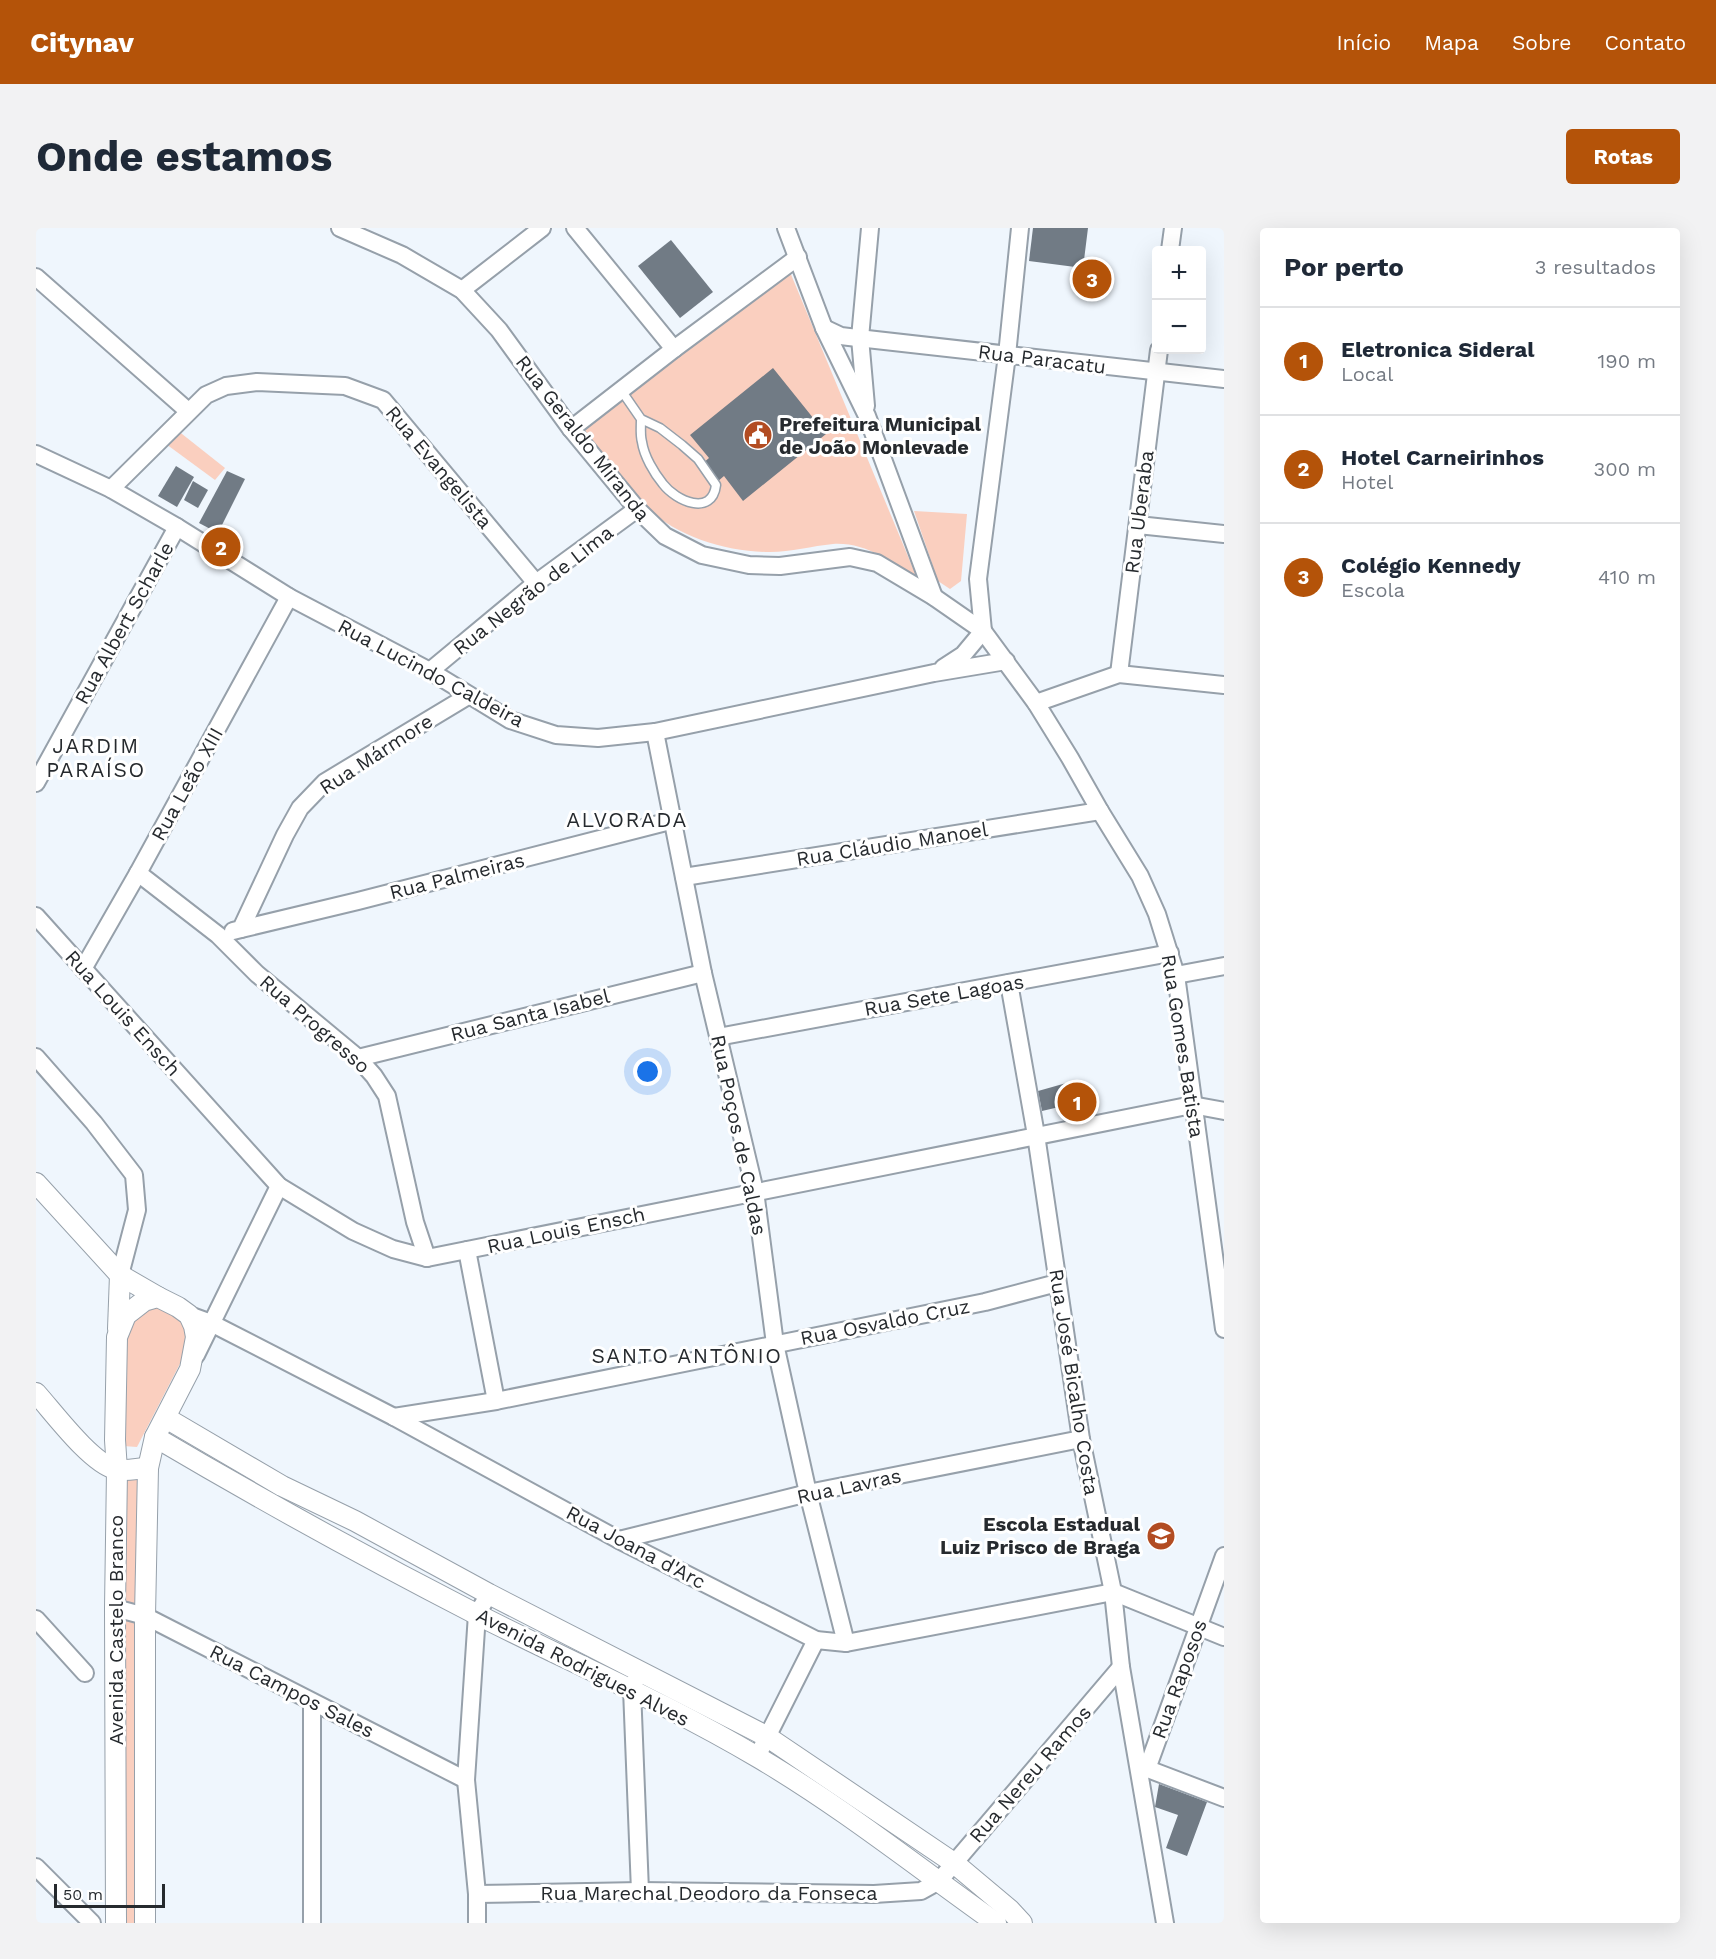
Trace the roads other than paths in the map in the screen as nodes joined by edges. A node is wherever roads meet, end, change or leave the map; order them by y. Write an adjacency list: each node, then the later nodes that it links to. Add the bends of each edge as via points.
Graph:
1 (340, 228): 11 (street, Rua Geraldo Miranda, via 402,255)
2 (542, 228): 11 (street)
3 (575, 228): 14 (street)
4 (786, 228): 9 (street)
5 (870, 228): 13 (street)
6 (1020, 228): 16 (street)
7 (1173, 228): 8 (street)
8 (1171, 246)
9 (798, 257): 12 (street); 14 (street)
10 (36, 277): 20 (street)
11 (462, 290): 23 (street, Rua Geraldo Miranda, via 499,330)
12 (824, 328): 13 (street, Rua Paracatu, via 841,336); 21 (street)
13 (860, 338): 16 (street, Rua Paracatu); 21 (street)
14 (674, 349): 19 (street)
15 (1158, 354): 17 (street, Rua Uberaba)
16 (1007, 355): 17 (street, Rua Paracatu); 33 (street, via 978,579)
17 (1156, 373): 18 (street, Rua Paracatu); 27 (street, Rua Uberaba)
18 (1224, 379)
19 (621, 390): 22 (lane); 23 (street)
20 (188, 411): 25 (street, Rua Evangelista); 30 (street, Rua Evangelista, via 206,395 226,386 257,382 345,386 383,400)
21 (867, 416): 32 (street)
22 (641, 419): 22 (lane, via 642,443 664,485 690,503 702,503 711,497 716,484 698,459 660,428)
23 (571, 429): 26 (street, Rua Geraldo Miranda)
24 (36, 454): 25 (street, Rua Lucindo Caldeira)
25 (111, 489): 28 (street, Rua Lucindo Caldeira)
26 (637, 509): 30 (street, Rua Negrão de Lima); 32 (street, Rua Geraldo Miranda, via 665,536 702,555 749,565 780,566 850,557 877,563)
27 (1137, 525): 29 (street); 37 (street, Rua Uberaba)
28 (177, 527): 31 (street, Rua Lucindo Caldeira); 42 (street, Rua Albert Scharle)
29 (1224, 534)
30 (536, 583): 35 (street, Rua Negrão de Lima)
31 (289, 597): 35 (street, Rua Lucindo Caldeira); 45 (street, Rua Leão XIII)
32 (934, 597): 33 (street, Rua Geraldo Miranda)
33 (983, 631): 34 (street); 36 (street, Rua Lucindo Caldeira, via 963,655)
34 (1006, 661): 36 (street, Rua Lucindo Caldeira); 40 (street, Rua Gomes Batista)
35 (430, 671): 39 (street, Rua Lucindo Caldeira)
36 (934, 673): 41 (street, Rua Lucindo Caldeira)
37 (1119, 674): 38 (street); 40 (street)
38 (1224, 685)
39 (468, 696): 41 (street, Rua Lucindo Caldeira, via 510,720 556,735 598,738); 48 (street, Rua Mármore, via 325,782 300,808)
40 (1036, 703): 43 (street, Rua Gomes Batista)
41 (655, 732): 44 (street, Rua Poços de Caldas)
42 (36, 783)
43 (1100, 811): 46 (street, Rua Cláudio Manoel); 50 (street, Rua Gomes Batista, via 1140,876)
44 (674, 820): 46 (street, Rua Poços de Caldas); 48 (street, Rua Palmeiras)
45 (138, 873): 49 (street, Rua Progresso); 52 (street, Rua Leão XIII)
46 (684, 877): 53 (street, Rua Poços de Caldas)
47 (36, 916): 52 (street, Rua Louis Ensch)
48 (241, 929): 49 (street)
49 (218, 935): 58 (street, Rua Progresso, via 257,974)
50 (1170, 953): 54 (street, Rua Gomes Batista); 55 (street, Rua Sete Lagoas)
51 (1224, 966): 54 (street)
52 (83, 969): 63 (street, Rua Louis Ensch)
53 (703, 973): 56 (street, Rua Poços de Caldas); 58 (street, Rua Santa Isabel)
54 (1176, 975): 59 (street, Rua Gomes Batista)
55 (1009, 983): 56 (street, Rua Sete Lagoas); 61 (street, Rua José Bicalho Costa)
56 (718, 1036): 64 (street, Rua Poços de Caldas)
57 (36, 1057): 67 (street, via 134,1175 137,1210)
58 (358, 1058): 66 (street, Rua Progresso, via 387,1096 415,1222)
59 (1192, 1105): 60 (street, Rua Louis Ensch); 61 (street, Rua Louis Ensch); 72 (street, Rua Gomes Batista)
60 (1224, 1111)
61 (1036, 1135): 64 (street, Rua Louis Ensch); 68 (street, Rua José Bicalho Costa)
62 (36, 1184): 67 (street)
63 (279, 1186): 66 (street, Rua Louis Ensch, via 353,1231 393,1249); 71 (street, Avenida Castelo Branco)
64 (755, 1191): 65 (street, Rua Louis Ensch); 74 (street, Rua Poços de Caldas)
65 (467, 1250): 66 (street, Rua Louis Ensch); 77 (street)
66 (427, 1258)
67 (120, 1275): 69 (street); 73 (street, Avenida Castelo Branco)
68 (1057, 1283): 74 (street, Rua Osvaldo Cruz, via 985,1302); 81 (street, Rua José Bicalho Costa)
69 (158, 1297): 70 (street); 73 (street, Avenida Castelo Branco, via 144,1301 126,1315)
70 (189, 1315): 71 (street, Rua Joana d'Arc); 75 (street, Avenida Castelo Branco, via 196,1337)
71 (211, 1323): 75 (street, Avenida Castelo Branco); 78 (street, Rua Joana d'Arc)
72 (1224, 1329)
73 (117, 1337): 83 (street, Avenida Castelo Branco)
74 (775, 1344): 77 (street, Rua Osvaldo Cruz); 85 (street, Rua Poços de Caldas)
75 (190, 1369): 79 (street, Avenida Castelo Branco)
76 (36, 1394): 83 (street, via 95,1456)
77 (496, 1401): 78 (street, Rua Osvaldo Cruz)
78 (394, 1417): 87 (street, Rua Joana d'Arc)
79 (166, 1418): 80 (street, Avenida Castelo Branco); 84 (street, Avenida Rodrigues Alves)
80 (155, 1437): 82 (street, Avenida Castelo Branco); 86 (street, Avenida Rodrigues Alves)
81 (1081, 1439): 85 (street, Rua Lavras); 89 (street, Rua José Bicalho Costa)
82 (148, 1468): 83 (street); 93 (street, Avenida Castelo Branco)
83 (117, 1470): 91 (street, Avenida Castelo Branco)
84 (282, 1486): 86 (street); 90 (street, Avenida Rodrigues Alves)
85 (808, 1493): 87 (street, Rua Lavras); 98 (street, Rua Poços de Caldas)
86 (271, 1505): 92 (street, Avenida Rodrigues Alves)
87 (619, 1540): 97 (street, Rua Joana d'Arc)
88 (1224, 1556): 95 (street, Rua Raposos)
89 (1113, 1592): 95 (street); 98 (street, Rua Joana d'Arc); 99 (street, Rua José Bicalho Costa)
90 (489, 1594): 92 (street); 100 (street, Avenida Rodrigues Alves)
91 (115, 1608): 93 (street, Rua Campos Sales); 116 (street, Avenida Castelo Branco)
92 (477, 1614): 102 (street, Avenida Rodrigues Alves); 107 (street)
93 (145, 1616): 103 (street, Rua Campos Sales); 117 (street, Avenida Castelo Branco)
94 (36, 1619): 101 (street)
95 (1198, 1627): 96 (street); 106 (street, Rua Raposos)
96 (1224, 1636)
97 (816, 1640): 98 (street, Rua Joana d'Arc); 104 (street)
98 (846, 1643)
99 (1121, 1667): 106 (street, Rua José Bicalho Costa); 109 (street, Rua Nereu Ramos)
100 (639, 1671): 102 (street); 104 (street, Avenida Rodrigues Alves)
101 (85, 1673)
102 (632, 1689): 105 (street, Avenida Rodrigues Alves); 112 (street)
103 (312, 1702): 107 (street, Rua Campos Sales); 118 (street)
104 (766, 1736): 105 (street); 109 (street, Avenida Rodrigues Alves)
105 (757, 1757): 111 (street, Avenida Rodrigues Alves, via 818,1794)
106 (1144, 1768): 108 (street); 120 (street, Rua José Bicalho Costa)
107 (466, 1780): 113 (street)
108 (1224, 1798)
109 (954, 1863): 111 (street, Rua Nereu Ramos); 114 (street, Avenida Rodrigues Alves)
110 (36, 1867): 115 (street)
111 (939, 1881): 112 (street, Rua Marechal Deodoro da Fonseca, via 921,1891 874,1894); 114 (street, Avenida Rodrigues Alves)
112 (640, 1891): 113 (street, Rua Marechal Deodoro da Fonseca)
113 (477, 1894): 119 (street)
114 (1006, 1920)
115 (92, 1923)
116 (116, 1923)
117 (145, 1923)
118 (312, 1923)
119 (477, 1923)
120 (1165, 1923)

